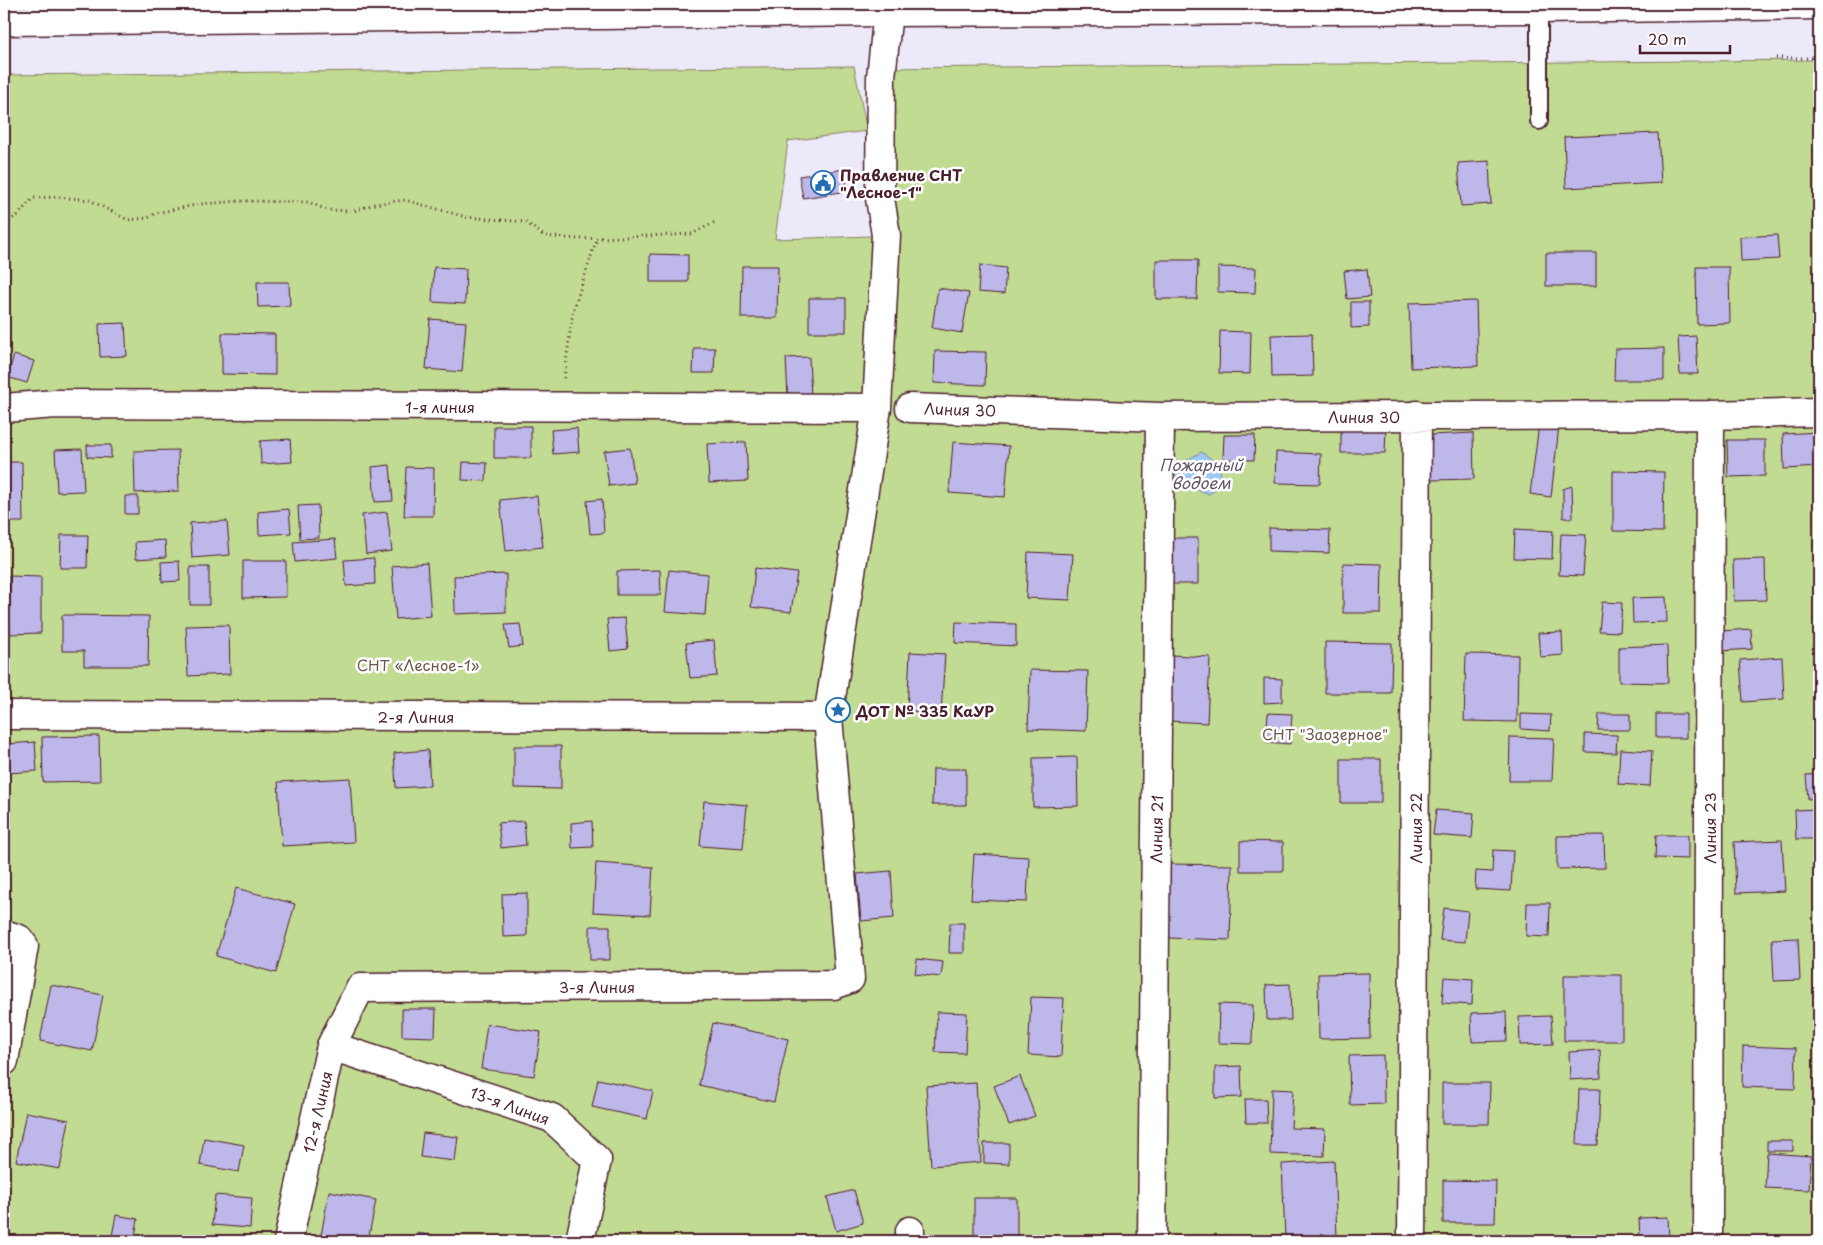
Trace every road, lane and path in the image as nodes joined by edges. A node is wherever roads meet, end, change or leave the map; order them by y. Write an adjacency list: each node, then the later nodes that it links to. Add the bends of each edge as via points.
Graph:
1 (1819, 5): 2 (street)
2 (1539, 10): 3 (street); 7 (lane)
3 (888, 12): 4 (street); 13 (street, via 881,77 880,198 886,235)
4 (4, 20)
5 (1776, 58): 6 (path)
6 (1819, 58)
7 (1539, 121)
8 (717, 221): 10 (path, via 692,234)
9 (4, 223): 10 (path, via 17,216 33,198 58,196 90,200 128,220 208,203 308,202 327,210 354,211 374,204 405,200 466,217 526,222 544,236)
10 (596, 238): 11 (path, via 572,311)
11 (560, 406): 12 (street, 1-я линия, via 56,404); 13 (street, 1-я линия)
12 (4, 408)
13 (877, 408): 20 (street)
14 (910, 408): 18 (street, Линия 30)
15 (1819, 412): 16 (street, Линия 30)
16 (1710, 415): 17 (street, Линия 30); 29 (street, Линия 23)
17 (1417, 416): 18 (street, Линия 30); 28 (street, Линия 22)
18 (1160, 417): 27 (street, Линия 21)
19 (4, 715): 20 (street, 2-я Линия)
20 (828, 717): 22 (street, 3-я Линия, via 850,979 834,985)
21 (14, 940): 24 (street)
22 (360, 988): 23 (street, 12-я Линия)
23 (331, 1046): 25 (street, 12-я Линия); 26 (street, 13-я Линия, via 552,1118 597,1160)
24 (4, 1060)
25 (288, 1241)
26 (580, 1241)
27 (1152, 1241)
28 (1412, 1241)
29 (1708, 1241)

